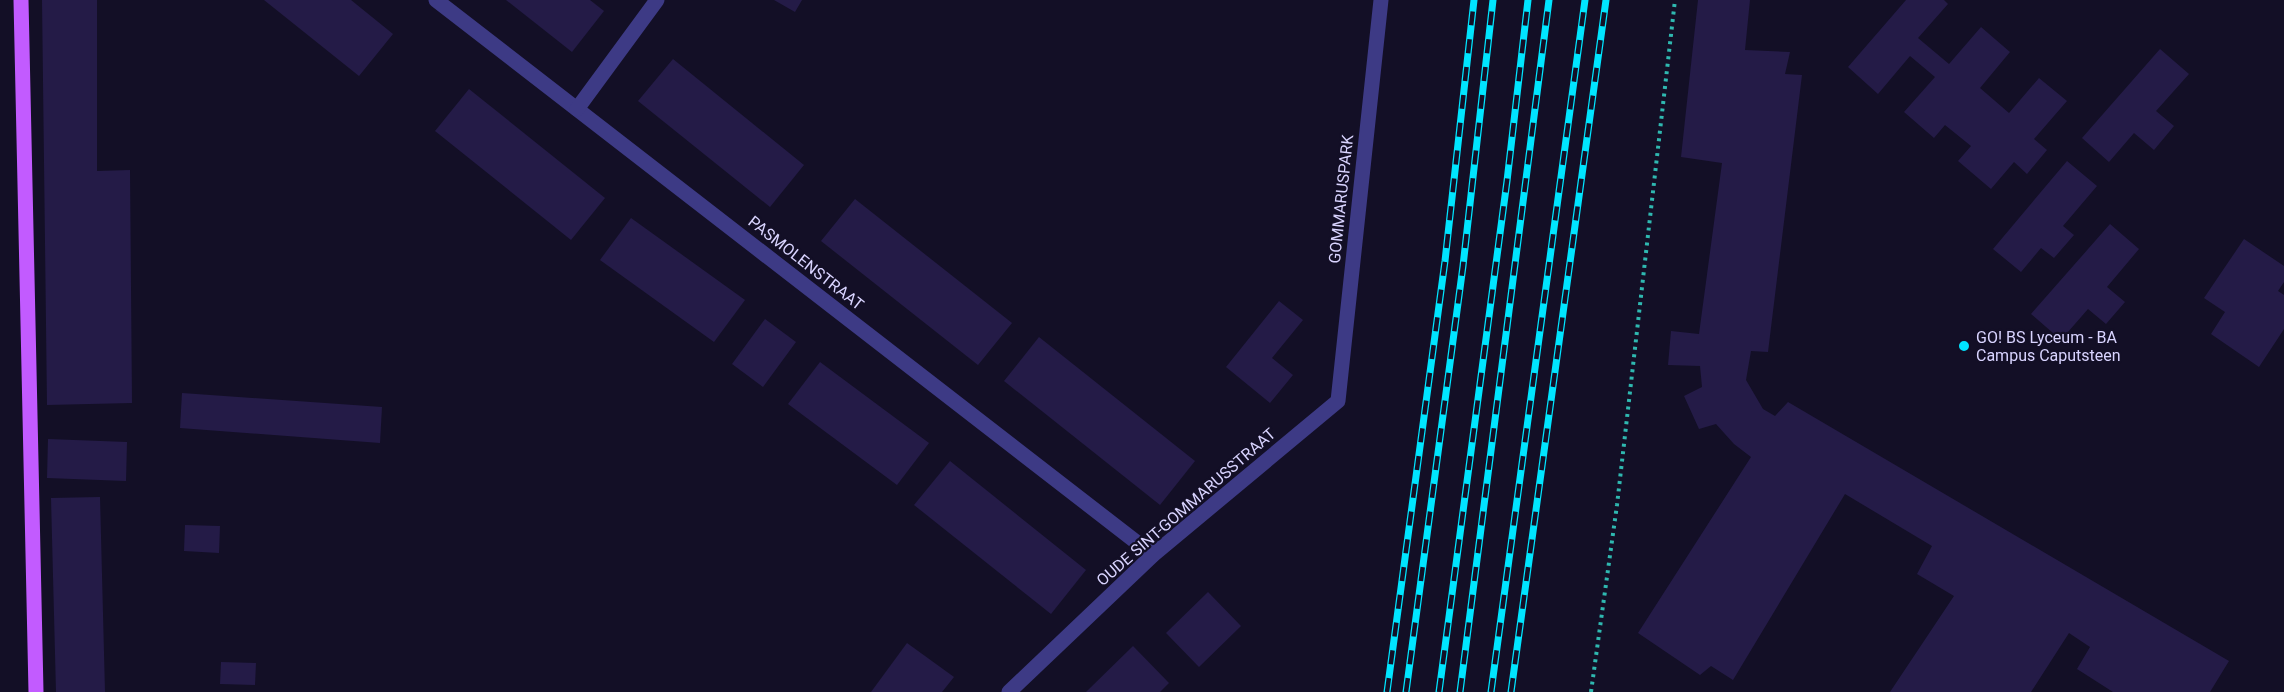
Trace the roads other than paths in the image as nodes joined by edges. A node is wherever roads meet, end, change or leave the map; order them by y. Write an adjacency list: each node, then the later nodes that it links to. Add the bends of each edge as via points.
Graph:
1 (21, 0): 8 (main road)
2 (436, 0): 5 (street, PASMOLENSTRAAT)
3 (657, 0): 5 (street)
4 (1381, 0): 6 (street, GOMMARUSPARK)
5 (577, 109): 7 (street, PASMOLENSTRAAT)
6 (1338, 401): 7 (street, OUDE SINT-GOMMARUSSTRAAT)
7 (1153, 555): 9 (street, OUDE SINT-GOMMARUSSTRAAT)
8 (36, 692)
9 (1009, 692)

